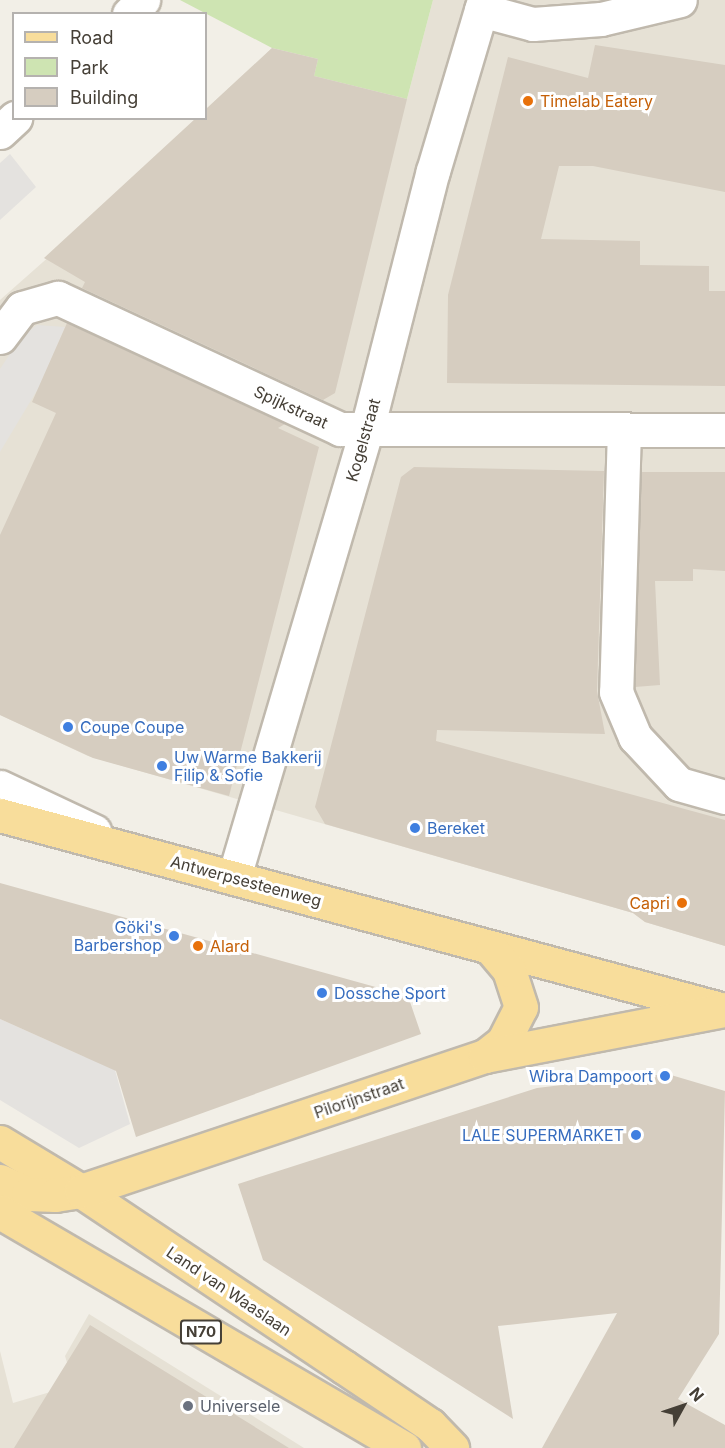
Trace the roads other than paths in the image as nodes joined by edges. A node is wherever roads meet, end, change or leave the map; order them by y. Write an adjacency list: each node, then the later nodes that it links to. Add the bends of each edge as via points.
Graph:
1 (143, 0): 4 (street)
2 (680, 0): 3 (street, via 601,19 533,24)
3 (482, 5): 8 (street, Kogelstraat, via 433,171)
4 (131, 12)
5 (13, 120): 6 (street)
6 (0, 132)
7 (0, 337): 8 (street, Spijkstraat, via 22,308 58,298 340,429)
8 (367, 429): 9 (street, Spijkstraat); 15 (street, Kogelstraat)
9 (624, 429): 10 (street, Spijkstraat); 12 (street, via 616,692 635,737 679,784)
10 (725, 430)
11 (0, 786): 14 (street)
12 (725, 796)
13 (0, 815): 14 (main road, Antwerpsesteenweg)
14 (136, 852): 15 (main road, Antwerpsesteenweg)
15 (234, 877): 16 (main road, Antwerpsesteenweg)
16 (492, 950): 17 (main road, Antwerpsesteenweg); 18 (main road, via 509,970 521,1007 503,1042)
17 (725, 1010): 18 (main road, Pilorijnstraat)
18 (485, 1056): 21 (main road, Pilorijnstraat)
19 (0, 1142): 21 (main road, Land van Waaslaan)
20 (0, 1181): 21 (main road, Pilorijnstraat, via 27,1194 55,1196)
21 (81, 1191): 23 (main road, Land van Waaslaan)
22 (0, 1212): 24 (main road, N70)
23 (357, 1375): 24 (main road); 26 (main road, Land van Waaslaan, via 430,1425)
24 (334, 1409): 25 (main road, N70)
25 (404, 1448)
26 (452, 1448)

